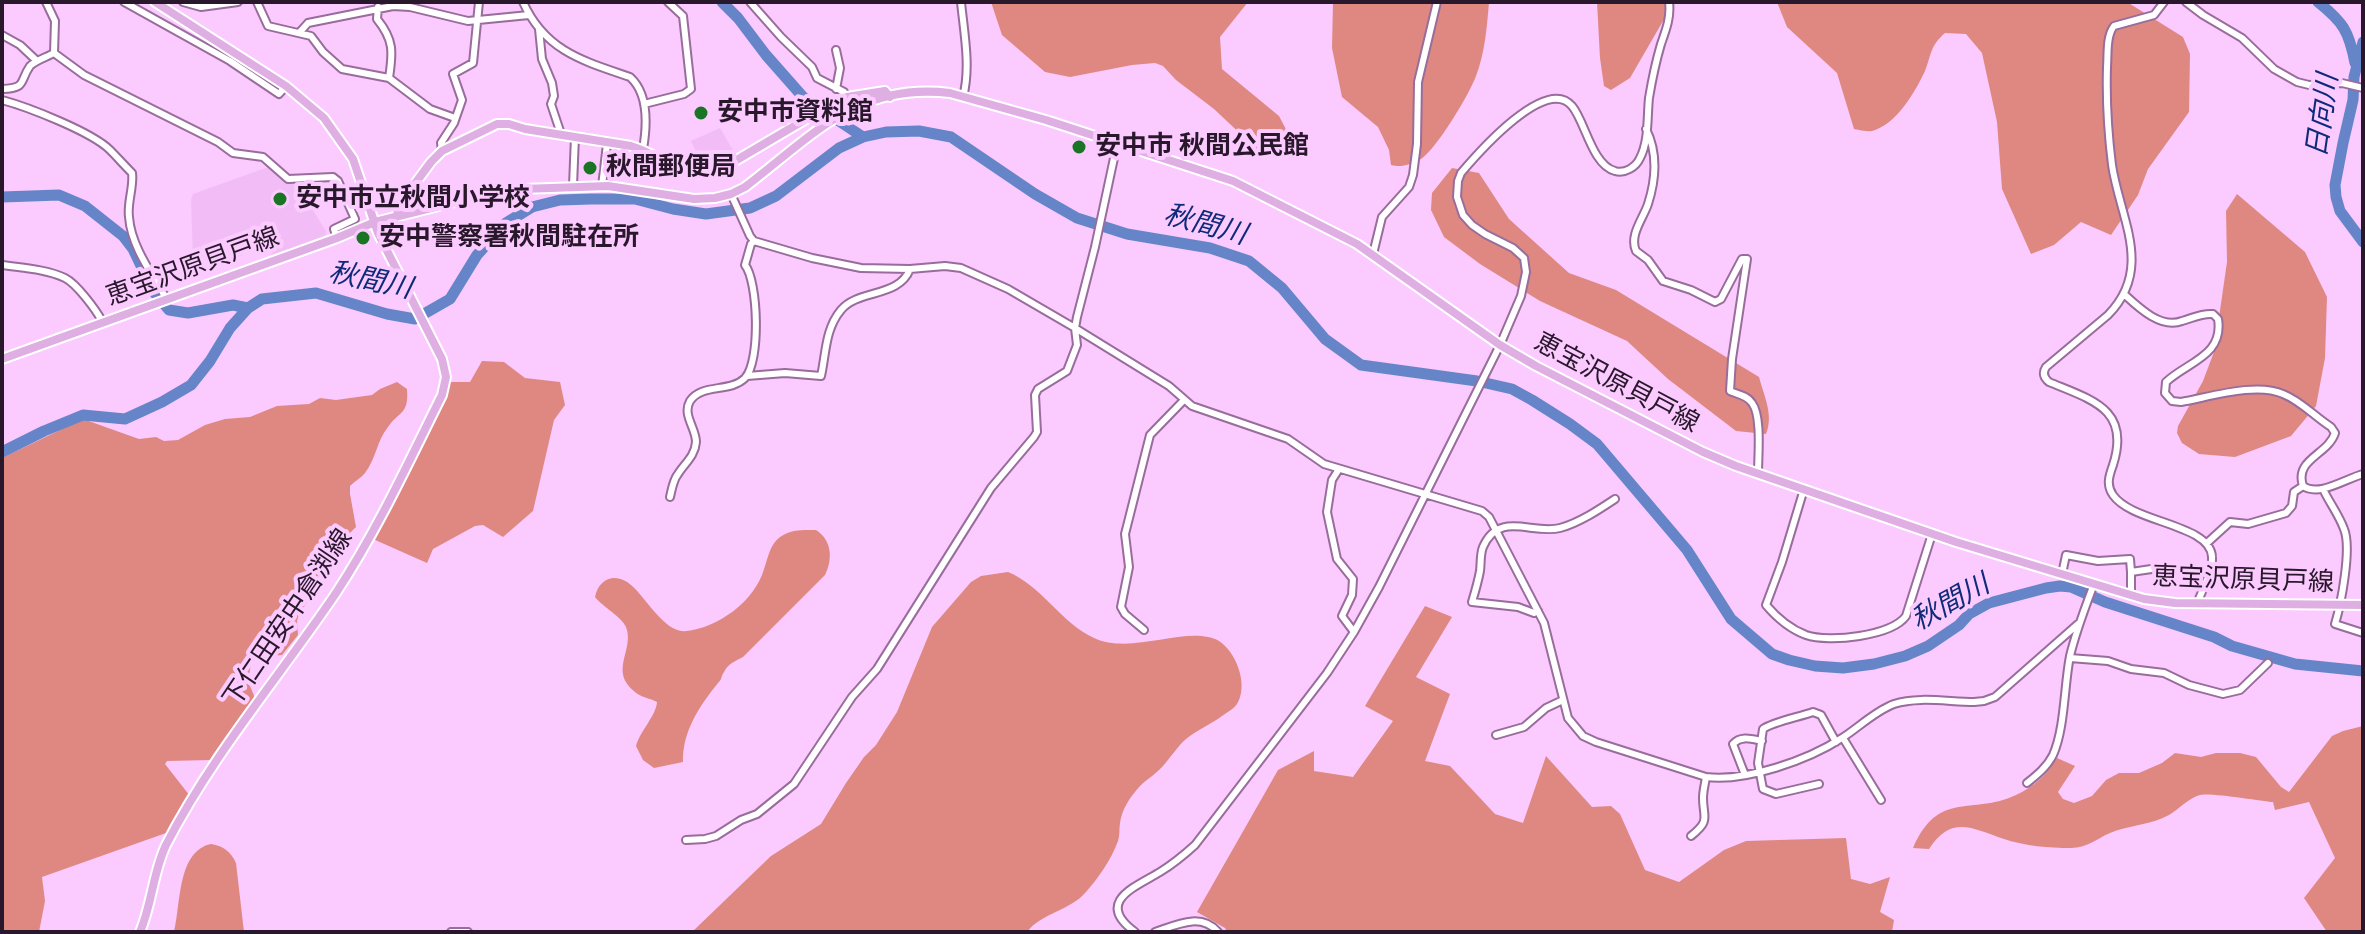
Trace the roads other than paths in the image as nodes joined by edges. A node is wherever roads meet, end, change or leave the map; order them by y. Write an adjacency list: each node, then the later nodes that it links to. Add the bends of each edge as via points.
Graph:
1 (46, 2): 24 (street, via 57,29)
2 (124, 2): 26 (street)
3 (155, 2): 23 (main road)
4 (183, 2): 5 (street, via 201,7)
5 (238, 2)
6 (257, 2): 20 (street, via 268,26)
7 (479, 2): 18 (street)
8 (523, 2): 17 (street)
9 (668, 2): 36 (street, via 683,16 691,89)
10 (750, 2): 31 (street, via 817,78)
11 (961, 2): 34 (street)
12 (1437, 2): 52 (street, via 1418,82 1413,175 1382,217)
13 (1669, 2): 38 (street)
14 (2164, 2): 55 (street, via 2154,15 2110,31 2110,143 2133,265)
15 (2186, 2): 29 (street, via 2242,38 2288,77 2309,85)
16 (378, 7): 18 (street, via 405,6); 20 (street, via 308,23); 27 (street, via 377,19 391,40)
17 (529, 15): 18 (street); 19 (street)
18 (478, 21): 37 (street, via 473,63 453,74 462,100)
19 (539, 29): 36 (street, via 569,54 630,77); 39 (street)
20 (299, 33): 27 (street, via 314,39 342,69)
21 (2, 35): 25 (street)
22 (836, 50): 31 (street)
23 (236, 52): 26 (street); 28 (main road)
24 (54, 53): 25 (street); 50 (street, via 84,75 233,153 263,157 288,179 333,177 355,219 334,229)
25 (37, 61): 30 (street, via 19,87)
26 (230, 61): 28 (street, via 279,94)
27 (389, 78): 37 (street, via 430,109)
28 (286, 86): 49 (main road, via 339,138 359,173)
29 (2362, 88)
30 (2, 89)
31 (836, 89): 32 (street)
32 (847, 97): 33 (main road, 恵宝沢原貝戸線, via 885,91); 43 (main road, 恵宝沢原貝戸線, via 709,174 688,173)
33 (890, 97): 34 (main road, 恵宝沢原貝戸線, via 914,92); 47 (main road, 恵宝沢原貝戸線, via 829,121)
34 (963, 97): 42 (main road, 恵宝沢原貝戸線)
35 (2, 100): 56 (street, via 32,108 98,140 132,173 128,215)
36 (644, 104): 43 (street)
37 (455, 118): 44 (street)
38 (1646, 129): 59 (street, via 1641,158 1630,170 1615,171 1596,154 1568,101 1544,100 1514,121 1461,173 1457,197 1463,215 1520,253 1526,264 1521,296); 64 (street, via 1654,147 1655,172 1634,239 1636,251 1663,281 1715,302 1742,259 1747,259 1730,391 1749,399 1754,408)
39 (561, 134): 40 (main road); 44 (main road, via 497,124)
40 (575, 136): 41 (main road); 45 (street)
41 (607, 144): 43 (main road); 46 (street)
42 (1117, 144): 52 (main road, 恵宝沢原貝戸線, via 1233,181); 58 (street)
43 (643, 149)
44 (442, 151): 48 (main road, via 397,208)
45 (573, 186): 46 (main road, 恵宝沢原貝戸線); 48 (main road, 恵宝沢原貝戸線, via 483,195)
46 (602, 186): 47 (main road, 恵宝沢原貝戸線, via 694,199)
47 (733, 198): 51 (street)
48 (398, 216): 49 (main road, 恵宝沢原貝戸線)
49 (375, 222): 50 (main road, 恵宝沢原貝戸線); 102 (main road, 下仁田安中倉渕線, via 445,368 442,395 337,590 170,838)
50 (337, 238): 56 (main road, 恵宝沢原貝戸線)
51 (754, 241): 54 (street, via 861,268); 61 (street, via 745,265 751,272 756,324)
52 (1373, 254): 59 (main road, 恵宝沢原貝戸線)
53 (2, 265): 57 (street, via 66,278)
54 (910, 269): 58 (street, via 961,268); 61 (street, via 896,285 851,301 841,310 828,333 821,376)
55 (2125, 295): 66 (street, via 2167,323 2204,313 2218,319 2213,348 2166,382 2165,393 2172,401 2273,391 2334,430 2332,442 2302,469); 74 (street, via 2046,367 2044,376 2110,416 2119,440 2109,485 2120,503)
56 (161, 300): 57 (main road, 恵宝沢原貝戸線)
57 (102, 321): 60 (main road, 恵宝沢原貝戸線)
58 (1075, 328): 62 (street); 101 (street, via 1077,345 1067,371 1035,395 1034,437 991,488 877,669 852,697 802,774 757,814 716,836)
59 (1500, 345): 64 (main road, 恵宝沢原貝戸線, via 1703,452); 69 (street)
60 (2, 359)
61 (747, 376): 70 (street, via 699,393 689,404 696,445)
62 (1184, 400): 63 (street, via 1288,439); 85 (street, via 1150,435 1125,534 1129,567 1121,607)
63 (1339, 469): 69 (street); 86 (street, via 1327,512 1336,555 1353,579 1342,616)
64 (1758, 473): 67 (main road, 恵宝沢原貝戸線)
65 (2363, 474): 68 (street)
66 (2303, 486): 68 (street); 74 (street, via 2294,492 2286,513 2248,524 2230,522)
67 (1804, 489): 73 (main road, 恵宝沢原貝戸線); 73 (street, via 1766,605 1785,624 1810,636 1879,633 1901,624)
68 (2323, 489): 81 (street, via 2347,544)
69 (1425, 494): 72 (street, via 1482,511); 86 (street)
70 (670, 497)
71 (1615, 499): 72 (street, via 1561,528)
72 (1495, 530): 83 (street); 83 (street, via 1482,548 1472,602)
73 (1932, 534): 77 (main road, 恵宝沢原貝戸線)
74 (2207, 543): 80 (street, via 2212,559)
75 (2165, 567): 76 (street)
76 (2131, 572): 77 (street, via 2130,559 2066,555); 79 (street)
77 (2062, 574): 78 (main road, 恵宝沢原貝戸線)
78 (2094, 586): 79 (main road, 恵宝沢原貝戸線); 84 (street)
79 (2131, 595): 80 (main road, 恵宝沢原貝戸線)
80 (2197, 604): 81 (main road, 恵宝沢原貝戸線)
81 (2340, 604): 82 (main road, 恵宝沢原貝戸線); 87 (street, via 2335,624)
82 (2363, 605)
83 (1538, 611): 90 (street)
84 (2078, 624): 88 (street); 92 (street, via 1995,697 1892,705)
85 (1144, 630)
86 (1354, 632): 105 (street, via 1195,845 1121,896 1119,914)
87 (2363, 633)
88 (2070, 658): 89 (street, via 2164,673 2223,694 2240,690); 97 (street, via 2053,756)
89 (2268, 663)
90 (1563, 700): 91 (street, via 1524,727); 96 (street, via 1568,718 1583,736)
91 (1496, 735)
92 (1839, 740): 93 (street, via 1813,712 1767,725); 94 (street); 99 (street)
93 (1762, 741): 94 (street); 95 (street, via 1746,738 1733,744)
94 (1761, 771): 95 (street); 98 (street, via 1763,789 1769,793)
95 (1745, 775): 96 (street)
96 (1706, 777): 100 (street, via 1705,818)
97 (2027, 783)
98 (1819, 784)
99 (1881, 800)
100 (1691, 836)
101 (686, 840)
102 (140, 932)
103 (451, 932): 104 (street)
104 (468, 932)
105 (1135, 932)
106 (1155, 932): 107 (street, via 1197,921)
107 (1218, 932)

